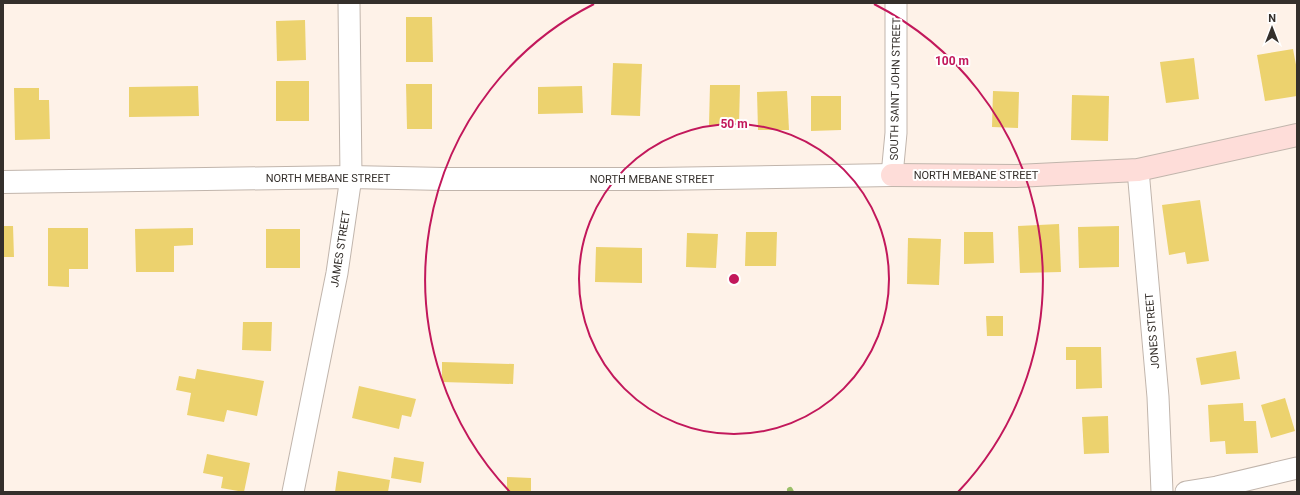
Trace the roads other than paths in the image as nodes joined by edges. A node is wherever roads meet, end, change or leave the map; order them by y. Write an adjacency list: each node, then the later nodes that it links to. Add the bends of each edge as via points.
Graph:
1 (349, 3): 6 (street, JAMES STREET)
2 (896, 3): 5 (street, SOUTH SAINT JOHN STREET, via 896,133)
3 (1297, 135): 4 (main road, NORTH MEBANE STREET)
4 (1138, 170): 5 (main road, NORTH MEBANE STREET, via 1016,176); 10 (street, JONES STREET, via 1158,397)
5 (892, 175): 6 (street, NORTH MEBANE STREET, via 656,179)
6 (351, 177): 7 (street, NORTH MEBANE STREET); 9 (street, JAMES STREET, via 337,273)
7 (3, 182)
8 (1297, 468): 11 (street)
9 (293, 492)
10 (1162, 492)
11 (1186, 492)

